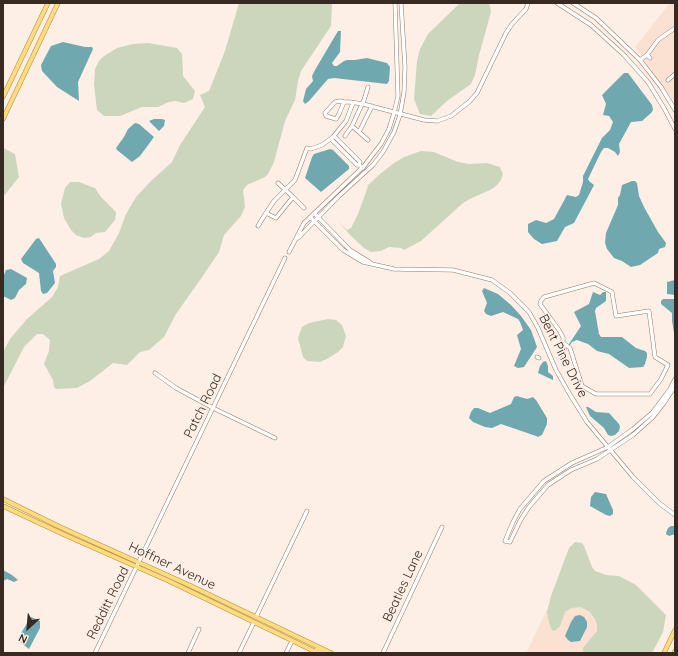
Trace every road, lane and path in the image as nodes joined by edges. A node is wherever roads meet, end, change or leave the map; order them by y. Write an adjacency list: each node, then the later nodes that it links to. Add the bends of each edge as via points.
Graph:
1 (48, 3): 13 (main road)
2 (57, 3): 22 (main road)
3 (396, 3): 19 (street, via 398,96)
4 (401, 3): 21 (street, via 405,67)
5 (528, 3): 21 (street, via 506,33 477,93 469,102 451,116 437,121)
6 (557, 3): 20 (street, via 591,25 624,55 648,82)
7 (573, 3): 9 (street, via 602,23)
8 (675, 28): 9 (street, via 658,40 648,56)
9 (640, 60): 18 (street)
10 (675, 74): 11 (street)
11 (668, 80)
12 (368, 87): 16 (street)
13 (3, 97)
14 (344, 102): 14 (street, via 335,102 325,113 326,116 336,120); 15 (street)
15 (354, 103): 16 (street); 27 (street, via 346,121)
16 (362, 104): 17 (street); 23 (street)
17 (372, 106): 19 (street); 25 (street)
18 (675, 109): 20 (street)
19 (394, 113): 21 (street); 29 (street, via 381,144)
20 (667, 114): 24 (street)
21 (400, 115): 30 (street, via 383,152)
22 (4, 116)
23 (352, 126): 25 (street); 26 (street)
24 (675, 129)
25 (359, 132): 28 (street)
26 (345, 136)
27 (332, 137): 29 (street, via 360,162); 32 (street, via 322,145 306,148 296,176)
28 (368, 140)
29 (360, 166): 30 (street); 36 (street)
30 (366, 172): 38 (street)
31 (278, 183): 32 (street)
32 (285, 190): 33 (street); 35 (street)
33 (293, 197): 34 (street); 35 (street, via 276,218)
34 (304, 208)
35 (266, 213): 40 (street)
36 (314, 213): 37 (street); 38 (street, Bent Pine Drive)
37 (310, 217): 39 (street, Bent Pine Drive); 41 (street)
38 (318, 217): 39 (street); 44 (street, Bent Pine Drive, via 350,250)
39 (314, 221): 41 (street); 44 (street, Bent Pine Drive, via 348,254)
40 (258, 226)
41 (294, 242): 42 (street)
42 (288, 252)
43 (285, 258): 49 (street, Patch Road)
44 (378, 266): 51 (street, Bent Pine Drive, via 405,270 453,270 492,280 510,293 529,312 569,393 587,422)
45 (566, 345): 45 (street, via 559,330 540,304 541,300 544,297 597,284 612,292 616,316 649,311 655,357 668,365 650,394 596,394 581,384 570,348)
46 (155, 373): 49 (street)
47 (675, 379): 48 (street)
48 (673, 389): 51 (street, via 644,420); 52 (street, via 652,417 633,436)
49 (213, 408): 50 (street); 64 (street, Patch Road)
50 (275, 438)
51 (608, 447): 52 (street, Bent Pine Drive); 53 (street, via 554,473)
52 (611, 451): 54 (street, via 560,476); 58 (street, Bent Pine Drive, via 632,477)
53 (536, 489): 54 (street); 54 (street, via 520,509 505,541 510,542 520,521)
54 (540, 493)
55 (5, 501): 60 (main road, Hoffner Avenue)
56 (3, 506): 59 (main road, Hoffner Avenue)
57 (307, 512): 67 (street)
58 (674, 514)
59 (25, 516): 60 (main road); 62 (main road, Hoffner Avenue)
60 (45, 520): 63 (main road, Hoffner Avenue)
61 (442, 527): 81 (street, Beatles Lane)
62 (61, 533): 63 (main road, via 75,538); 65 (main road, Hoffner Avenue)
63 (82, 537): 64 (main road, Hoffner Avenue)
64 (139, 562): 65 (street, Redditt Road); 67 (main road, Hoffner Avenue)
65 (136, 567): 66 (main road, Hoffner Avenue); 74 (street, Redditt Road)
66 (238, 614): 67 (main road); 68 (main road, Hoffner Avenue)
67 (256, 617): 69 (main road, Hoffner Avenue)
68 (254, 622): 69 (main road); 72 (main road, Hoffner Avenue); 76 (street)
69 (274, 626): 80 (main road, Hoffner Avenue)
70 (199, 629): 75 (street)
71 (675, 630): 82 (main road)
72 (292, 641): 73 (main road, Hoffner Avenue); 77 (street)
73 (306, 647): 78 (main road, Hoffner Avenue); 79 (main road)
74 (95, 653)
75 (188, 653)
76 (239, 653)
77 (286, 653)
78 (318, 653)
79 (323, 653)
80 (331, 653)
81 (383, 653)
82 (664, 653)

